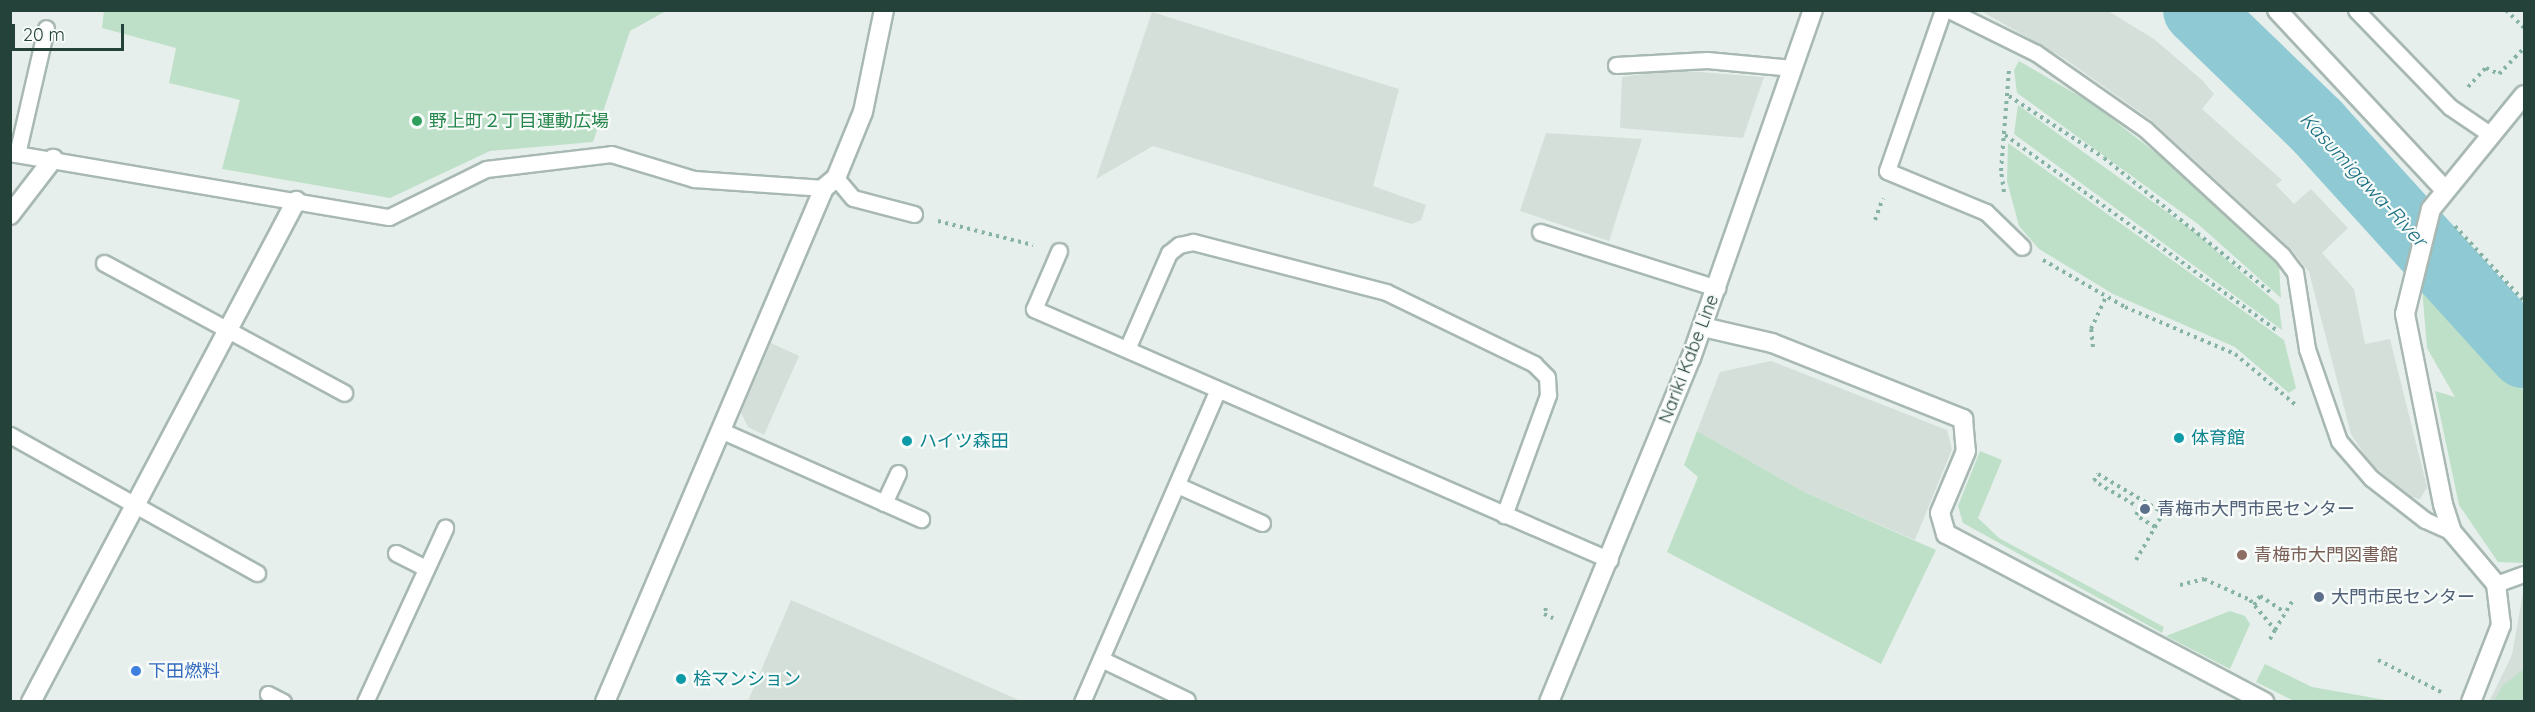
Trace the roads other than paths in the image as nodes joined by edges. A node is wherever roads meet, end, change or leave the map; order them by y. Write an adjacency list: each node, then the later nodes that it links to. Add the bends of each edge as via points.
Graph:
1 (884, 10): 14 (street, via 862,112)
2 (1813, 10): 9 (street, Nariki Kabe Line)
3 (1943, 10): 20 (lane, via 1887,171 1986,212)
4 (1948, 10): 39 (lane, via 2036,53 2145,129 2282,255 2295,272 2307,349 2326,416 2339,441 2371,478 2425,520)
5 (2277, 10): 15 (street)
6 (2356, 10): 11 (lane, via 2450,106)
7 (46, 28): 12 (lane)
8 (1616, 65): 9 (lane, via 1684,60)
9 (1793, 68): 23 (street, Nariki Kabe Line)
10 (2524, 95): 11 (street)
11 (2491, 135): 15 (street)
12 (14, 153): 13 (lane)
13 (53, 159): 16 (lane); 18 (street)
14 (830, 183): 16 (lane, via 694,179 611,154 486,169 389,217); 17 (lane, via 853,198); 29 (street)
15 (2444, 189): 39 (street, via 2430,208 2410,277 2405,314)
16 (296, 201): 25 (street)
17 (914, 214)
18 (10, 215)
19 (1540, 232): 23 (lane)
20 (2022, 247)
21 (1059, 251): 26 (lane, via 1034,309)
22 (104, 263): 25 (lane, via 221,322)
23 (1717, 288): 24 (street, Nariki Kabe Line)
24 (1702, 327): 41 (street, Nariki Kabe Line); 55 (street, via 1772,343 1963,419 1966,451 1940,513 1946,534)
25 (229, 332): 28 (lane); 34 (street)
26 (1127, 349): 27 (lane); 35 (lane, via 1169,253 1179,245 1193,242 1386,291 1534,364 1547,376 1548,395)
27 (1218, 389): 32 (lane); 35 (lane)
28 (344, 393)
29 (720, 430): 33 (lane); 52 (street)
30 (10, 435): 34 (lane)
31 (897, 473): 33 (lane)
32 (1177, 485): 37 (lane); 46 (lane)
33 (884, 503): 36 (lane)
34 (136, 507): 43 (lane); 49 (street)
35 (1504, 515): 41 (lane)
36 (921, 519)
37 (1262, 524)
38 (445, 528): 42 (lane)
39 (2452, 532): 45 (street)
40 (396, 553): 42 (lane)
41 (1610, 560): 54 (street, Nariki Kabe Line)
42 (426, 568): 51 (lane)
43 (257, 573)
44 (2524, 574): 45 (lane)
45 (2496, 584): 56 (street, via 2501,625)
46 (1101, 659): 48 (lane); 53 (lane)
47 (268, 694): 50 (lane)
48 (1187, 700)
49 (31, 702)
50 (283, 702)
51 (364, 702)
52 (605, 702)
53 (1082, 702)
54 (1549, 702)
55 (2264, 702)
56 (2471, 702)

